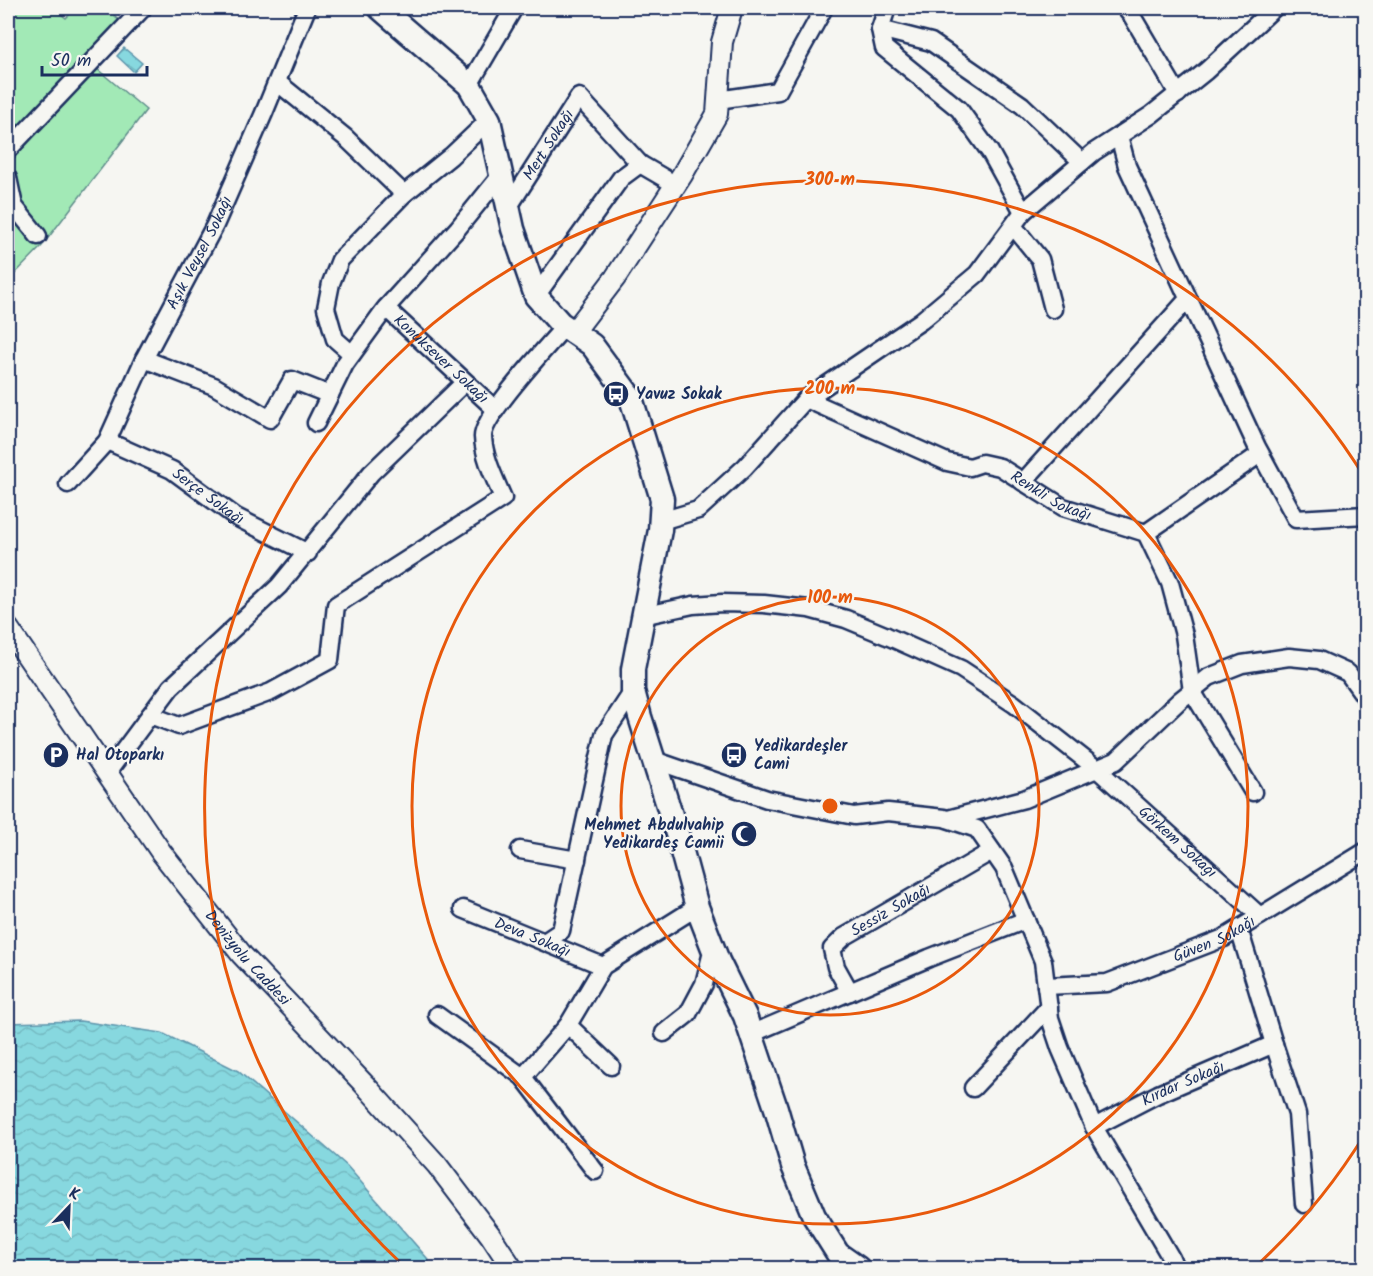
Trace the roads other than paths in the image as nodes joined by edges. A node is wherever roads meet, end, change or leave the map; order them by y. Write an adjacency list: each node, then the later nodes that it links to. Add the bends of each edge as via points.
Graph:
1 (143, 8): 17 (street)
2 (307, 8): 11 (street, Aşık Veysel Sokağı)
3 (380, 8): 12 (main road)
4 (514, 8): 12 (street)
5 (732, 8): 14 (street, via 723,42)
6 (824, 8): 14 (street, via 778,91)
7 (886, 8): 10 (street)
8 (1125, 8): 13 (street)
9 (1274, 8): 13 (street)
10 (880, 29): 18 (street, via 931,42 1022,105); 25 (street, via 884,48 959,109 990,152)
11 (277, 82): 23 (street, via 346,138); 34 (street, Aşık Veysel Sokağı, via 215,225)
12 (469, 85): 15 (main road)
13 (1178, 94): 16 (street)
14 (718, 100): 22 (street, via 717,114)
15 (489, 120): 20 (main road); 23 (street)
16 (1119, 136): 18 (street); 29 (street, via 1127,166)
17 (8, 150)
18 (1082, 162): 25 (street)
19 (640, 164): 22 (street, Mert Sokağı); 24 (street, Mert Sokağı, via 579,97); 28 (street, via 621,178)
20 (501, 175): 24 (main road); 30 (street)
21 (8, 178): 27 (street, via 14,206)
22 (676, 185): 32 (street, via 615,278)
23 (404, 194): 33 (street, via 340,260 331,283 326,308 335,339)
24 (508, 208): 28 (main road)
25 (1023, 212): 26 (street)
26 (1014, 227): 31 (street, via 1040,259); 37 (street, via 977,274 921,321)
27 (38, 236)
28 (536, 296): 32 (main road)
29 (1188, 299): 41 (street); 42 (street)
30 (386, 308): 33 (street); 35 (street, Konuksever Sokağı)
31 (1053, 309)
32 (569, 330): 38 (street); 45 (main road, via 592,345 631,398 662,499)
33 (352, 354): 36 (street)
34 (144, 359): 36 (street, via 214,386 270,419 292,380); 40 (street, Aşık Veysel Sokağı)
35 (465, 382): 38 (street, Konuksever Sokağı); 47 (street, via 371,473)
36 (330, 394): 39 (street)
37 (806, 399): 42 (street, Renkli Sokağı, via 947,462 970,468 982,463 1000,467); 45 (street, via 745,467 699,510)
38 (495, 409): 53 (street, via 483,434 486,456 503,498 336,605 330,660 271,692 179,726)
39 (316, 423)
40 (107, 441): 43 (street, Aşık Veysel Sokağı); 47 (street, Serçe Sokağı, via 172,470 236,517)
41 (1260, 454): 44 (street, via 1296,519); 46 (street)
42 (1023, 482): 46 (street, Renkli Sokağı, via 1063,507)
43 (68, 484)
44 (1365, 515)
45 (661, 521): 48 (main road)
46 (1146, 534): 51 (street, via 1170,583 1184,635)
47 (308, 553): 53 (street, via 279,586 171,687)
48 (642, 616): 50 (main road); 55 (street, Görkem Sokağı, via 693,605 764,603 809,609 846,620 961,669 1014,704)
49 (8, 628): 56 (street, Denizyolu Caddesi)
50 (633, 691): 54 (main road); 62 (street, via 604,735)
51 (1192, 691): 52 (street, via 1209,677 1242,664 1289,657 1319,660 1348,673); 55 (street, via 1116,761); 57 (street)
52 (1364, 692)
53 (150, 716): 56 (street)
54 (654, 760): 58 (street, via 767,799 854,816 888,812); 63 (main road)
55 (1097, 769): 58 (street, via 1024,799); 65 (street, Görkem Sokağı)
56 (107, 773): 86 (street, Denizyolu Caddesi, via 161,852 242,956 437,1166)
57 (1253, 792)
58 (948, 819): 60 (street, via 977,830)
59 (520, 849): 62 (street)
60 (992, 851): 66 (street, via 1004,868); 72 (street, Sessiz Sokağı, via 844,937 832,949)
61 (1365, 851): 65 (street, Güven Sokağı)
62 (577, 860): 68 (street, via 561,931)
63 (697, 907): 69 (main road); 70 (street)
64 (463, 909): 68 (street, Deva Sokağı)
65 (1260, 916): 67 (street, Güven Sokağı)
66 (1026, 920): 71 (street, via 1043,961); 72 (street)
67 (1239, 929): 71 (street, Güven Sokağı, via 1107,983); 78 (street)
68 (546, 941): 70 (street, Deva Sokağı)
69 (713, 948): 76 (street, via 704,984 688,1014); 77 (main road)
70 (603, 966): 75 (street)
71 (1046, 986): 73 (street)
72 (850, 992): 77 (street)
73 (1049, 1007): 81 (street); 82 (street, via 1060,1048)
74 (437, 1015): 80 (street)
75 (568, 1025): 79 (street); 80 (street)
76 (664, 1033)
77 (751, 1034): 85 (main road, via 793,1166)
78 (1274, 1044): 82 (street, Kırdar Sokağı, via 1158,1094); 84 (street, via 1297,1114)
79 (610, 1066)
80 (523, 1077): 83 (street)
81 (974, 1088)
82 (1094, 1127): 88 (street)
83 (596, 1171)
84 (1304, 1204)
85 (836, 1261): 87 (main road)
86 (512, 1269)
87 (858, 1269)
88 (1175, 1269)

